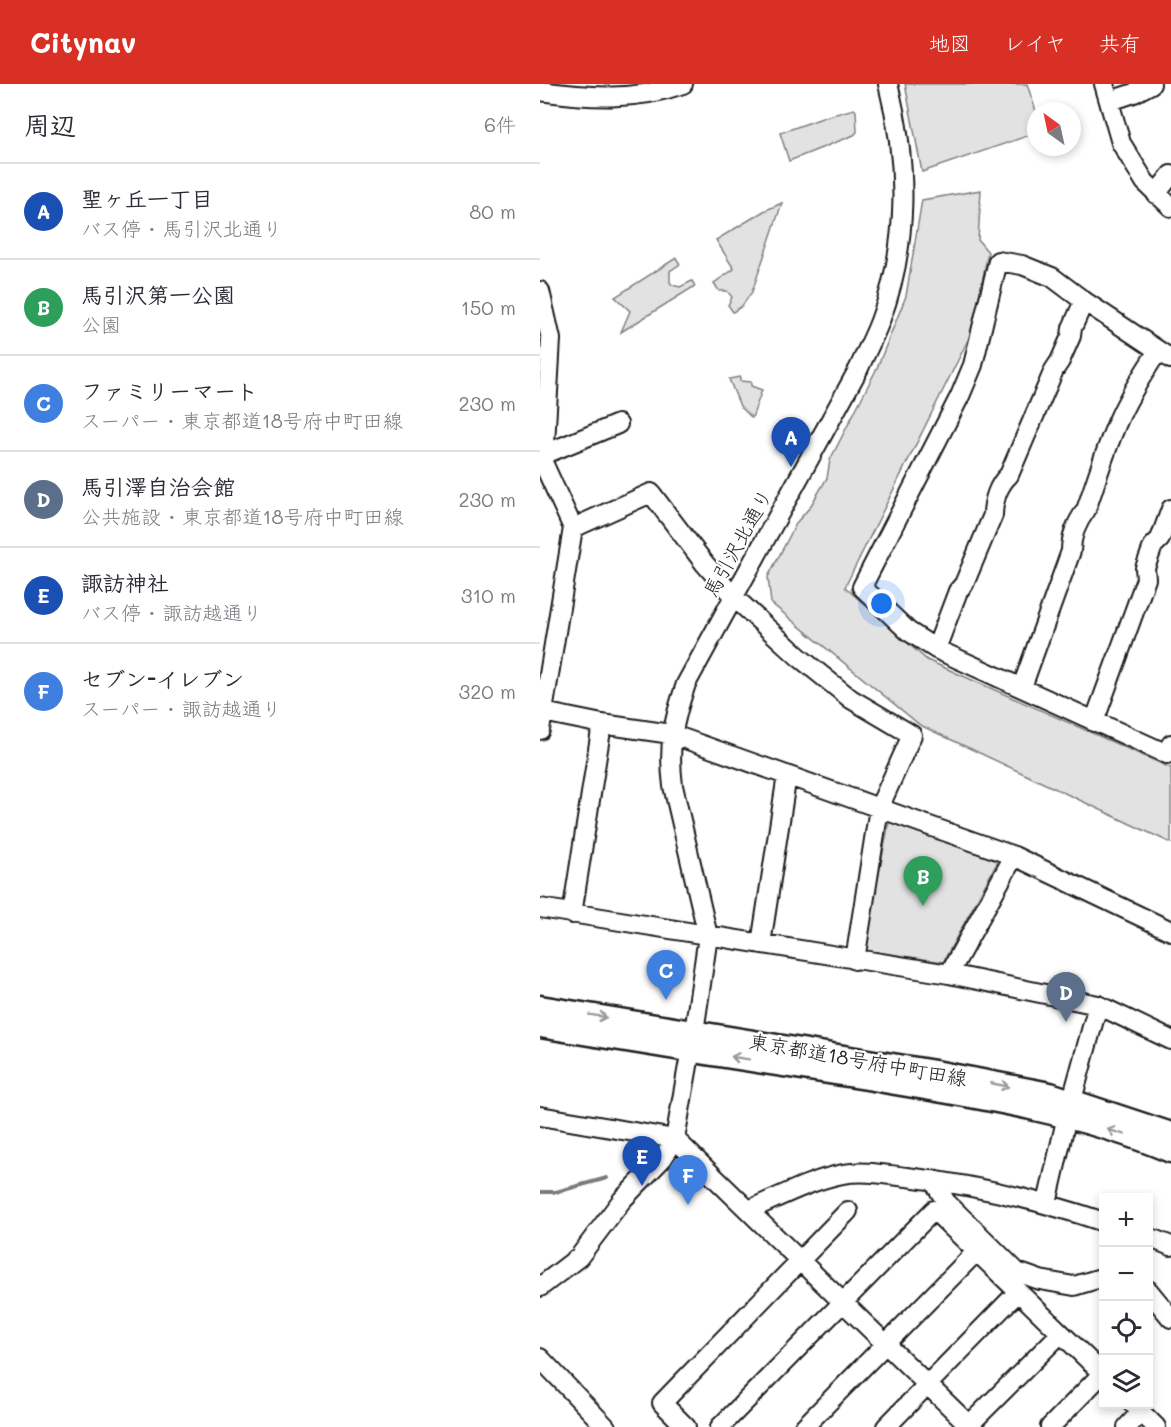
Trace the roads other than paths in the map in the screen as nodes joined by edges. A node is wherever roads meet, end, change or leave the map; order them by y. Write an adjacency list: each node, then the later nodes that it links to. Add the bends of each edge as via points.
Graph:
1 (683, 84): 4 (street, via 614,98)
2 (888, 84): 16 (street, 馬引沢北通り, via 898,126 903,204 892,280 880,321 859,368)
3 (1151, 84): 5 (street, via 1134,93)
4 (540, 91)
5 (1107, 93): 7 (street, via 1121,143)
6 (1171, 175): 7 (street)
7 (1156, 194): 8 (street)
8 (1171, 207)
9 (540, 291): 13 (street, via 550,339 545,444)
10 (1084, 301): 11 (street); 17 (street, via 993,504 993,515); 17 (street, via 1052,277 998,261 964,386 862,587 908,631)
11 (1165, 355): 18 (street, via 1138,380 1118,420 1086,510 1071,540 1071,551)
12 (618, 424): 13 (street)
13 (540, 456): 15 (street)
14 (1171, 509): 20 (street, via 1160,539 1153,546 1146,579)
15 (573, 528): 16 (street, via 651,494); 19 (street)
16 (734, 597): 22 (street, 馬引沢北通り, via 686,684); 25 (street, via 851,699 912,735)
17 (936, 649): 18 (street)
18 (1022, 687): 20 (street)
19 (542, 721): 21 (street)
20 (1094, 722): 23 (street, via 1167,754)
21 (602, 724): 22 (street); 28 (street)
22 (671, 734): 24 (street); 30 (street, 馬引沢北通り, via 673,786)
23 (1171, 744)
24 (787, 775): 25 (street); 31 (street)
25 (879, 808): 26 (street); 32 (street)
26 (1014, 856): 29 (street); 33 (street)
27 (540, 908): 28 (street)
28 (572, 914): 30 (street)
29 (1171, 931)
30 (708, 936): 31 (street); 37 (street, 馬引沢北通り)
31 (761, 944): 32 (street)
32 (855, 960): 33 (street)
33 (949, 974): 34 (street)
34 (1098, 1005): 36 (street); 38 (street)
35 (541, 1025): 37 (main road, 東京都道18号府中町田線)
36 (1171, 1040)
37 (693, 1041): 38 (main road, 東京都道18号府中町田線, via 935,1071); 41 (street, 馬引沢北通り)
38 (1070, 1109): 40 (main road, 東京都道18号府中町田線); 42 (main road, 東京都道18号府中町田線, one-way to 38); 44 (street)
39 (540, 1116): 41 (street)
40 (1171, 1134)
41 (675, 1139): 45 (street); 53 (street, via 579,1257)
42 (1171, 1151)
43 (933, 1180): 44 (street); 45 (street, via 844,1174); 52 (street, via 946,1202 1017,1272 1074,1286)
44 (1047, 1203): 47 (street)
45 (749, 1210): 51 (street)
46 (848, 1211): 51 (street)
47 (1099, 1219)
48 (1153, 1239): 49 (street)
49 (1171, 1246)
50 (976, 1252): 54 (street); 56 (street, via 934,1210); 59 (street)
51 (801, 1260): 56 (street); 68 (street, via 662,1403)
52 (1099, 1278)
53 (540, 1287)
54 (1018, 1292): 58 (street); 63 (street)
55 (1153, 1295): 57 (street)
56 (843, 1302): 59 (street); 69 (street)
57 (1171, 1318)
58 (1061, 1333): 61 (street); 66 (street)
59 (885, 1344): 63 (street); 70 (street)
60 (540, 1358): 67 (street)
61 (1099, 1371)
62 (1099, 1379): 72 (street)
63 (927, 1385): 66 (street); 71 (street)
64 (1136, 1409): 73 (street)
65 (1138, 1409): 74 (street)
66 (969, 1426)
67 (606, 1427)
68 (686, 1427)
69 (720, 1427)
70 (804, 1427)
71 (886, 1427)
72 (1050, 1427)
73 (1127, 1427)
74 (1156, 1427)

